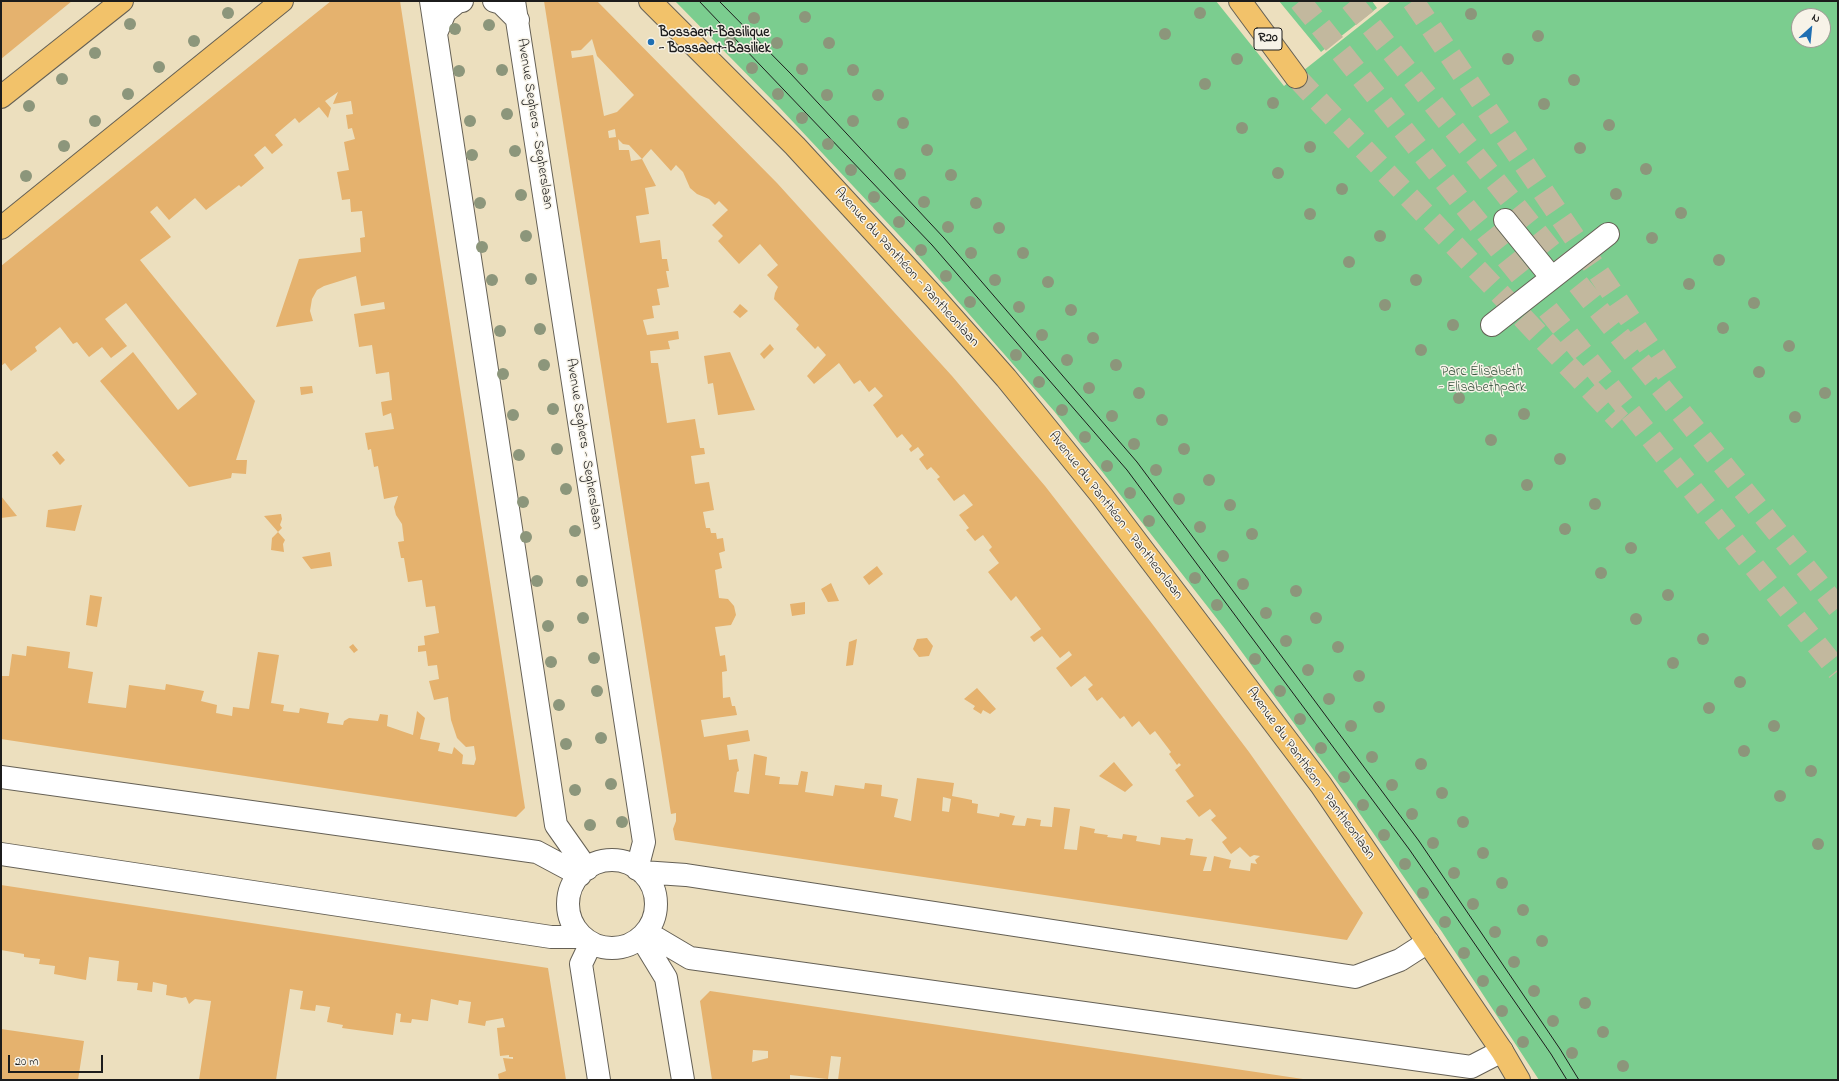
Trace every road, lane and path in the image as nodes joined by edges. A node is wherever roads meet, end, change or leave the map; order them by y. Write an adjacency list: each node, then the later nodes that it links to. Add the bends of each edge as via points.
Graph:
1 (122, 1): 11 (main road)
2 (282, 1): 13 (main road)
3 (431, 1): 9 (street)
4 (462, 1): 9 (street, via 445,12)
5 (494, 1): 8 (street, Avenue Seghers - Segherslaan)
6 (650, 1): 23 (main road, Avenue du Panthéon - Pantheonlaan, via 795,146 1006,378 1102,496 1321,785)
7 (1240, 1): 10 (main road, R20)
8 (516, 10): 19 (street, Avenue Seghers - Segherslaan, via 644,842)
9 (436, 31): 20 (street, via 556,826)
10 (1296, 76)
11 (1, 97)
12 (1504, 220): 15 (street)
13 (1, 228)
14 (1608, 234): 15 (street)
15 (1552, 278): 16 (street)
16 (1492, 325)
17 (1, 777): 20 (street, via 537,852)
18 (1, 854): 22 (street, via 551,937)
19 (640, 870): 20 (street, via 617,861 606,861); 21 (street, via 652,886 656,902 654,918); 23 (street, via 1355,977 1400,960)
20 (583, 872): 22 (street, via 571,889 568,906 570,917)
21 (644, 935): 22 (street, via 623,947 601,947); 24 (street, via 690,958 1471,1067); 26 (street, via 666,978)
22 (587, 940): 25 (street, via 581,964)
23 (1428, 942): 24 (main road, Avenue du Panthéon - Pantheonlaan)
24 (1502, 1051): 27 (main road, Avenue du Panthéon - Pantheonlaan)
25 (599, 1080)
26 (683, 1080)
27 (1519, 1080)

